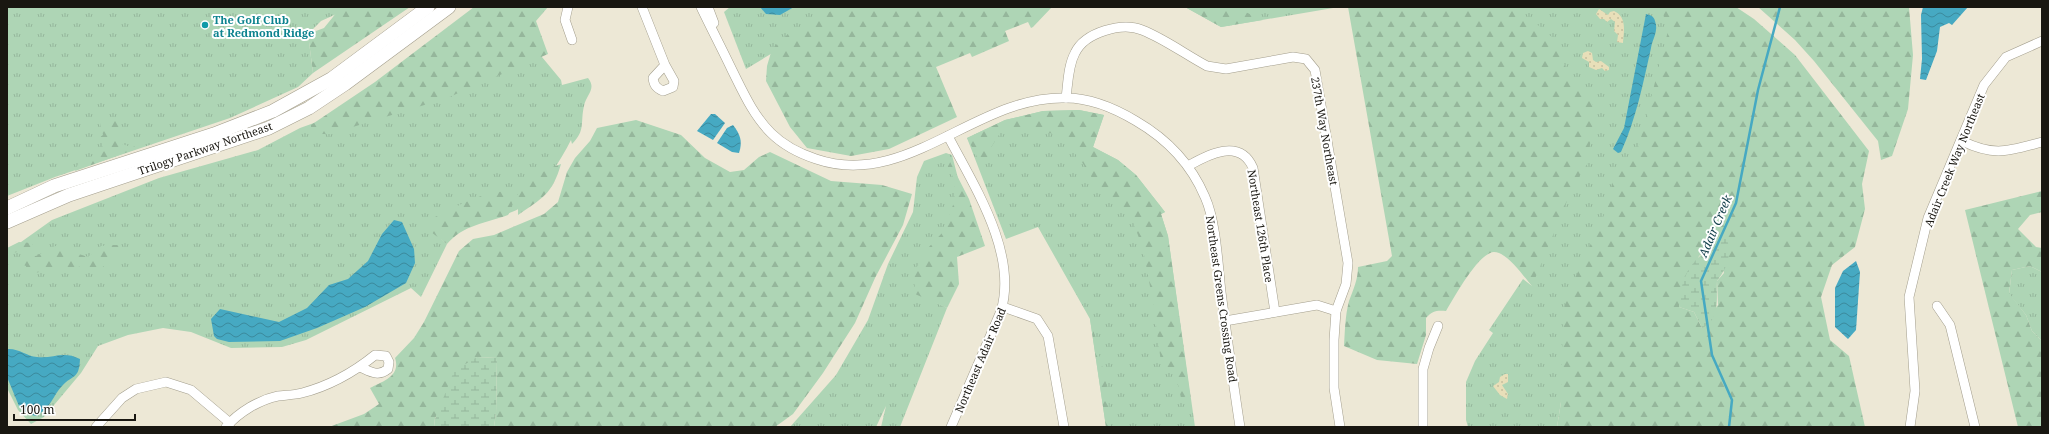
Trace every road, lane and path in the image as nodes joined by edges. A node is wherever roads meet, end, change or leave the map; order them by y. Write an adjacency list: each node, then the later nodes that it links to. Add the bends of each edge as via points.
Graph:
1 (428, 7): 16 (street, Trilogy Parkway Northeast, via 331,79 273,111 214,134 54,186)
2 (449, 7): 17 (street, Trilogy Parkway Northeast, via 345,84 309,108 269,128 69,195)
3 (568, 7): 7 (street, via 565,20)
4 (642, 7): 10 (street)
5 (701, 7): 9 (street, Northeast Greens Crossing Road)
6 (708, 7): 9 (street, Northeast Greens Crossing Road)
7 (572, 40)
8 (2042, 41): 13 (street, Adair Creek Way Northeast, via 2006,57 1984,86)
9 (729, 64): 12 (street, Northeast Greens Crossing Road, via 751,108 771,133 813,158 844,166 881,163)
10 (664, 65)
11 (1066, 98): 12 (street, Northeast Greens Crossing Road, via 1022,104 961,128); 15 (street, Northeast Greens Crossing Road, via 1105,106 1131,117 1165,140); 20 (street, 237th Way Northeast, via 1075,52 1092,35 1118,27 1141,30 1215,68 1226,69 1293,57 1306,59 1315,70 1348,264 1346,284)
12 (948, 136): 19 (street, Northeast Adair Road, via 998,240 1004,267)
13 (1962, 141): 14 (street, via 1991,152 2007,151); 32 (street, Adair Creek Way Northeast, via 1928,218 1909,297 1915,391)
14 (2042, 142)
15 (1188, 166): 21 (street, Northeast 126th Place, via 1213,154 1230,150 1249,160 1253,168); 22 (street, Northeast Greens Crossing Road, via 1206,199 1215,241)
16 (7, 208)
17 (7, 222)
18 (1938, 306): 33 (street, via 1950,325)
19 (1002, 307): 27 (street, Northeast Adair Road); 28 (street, via 1037,319 1048,336)
20 (1336, 311): 21 (street, via 1317,305); 30 (street, 237th Way Northeast, via 1334,388)
21 (1275, 312): 22 (street)
22 (1225, 321): 29 (street, Northeast Greens Crossing Road)
23 (1438, 326): 31 (street, via 1423,369)
24 (360, 367): 25 (street, via 330,384 257,403)
25 (228, 425): 26 (street, via 191,390 166,382 136,389 122,398)
26 (96, 427)
27 (951, 427)
28 (1064, 427)
29 (1240, 427)
30 (1340, 427)
31 (1423, 427)
32 (1910, 427)
33 (1975, 427)

